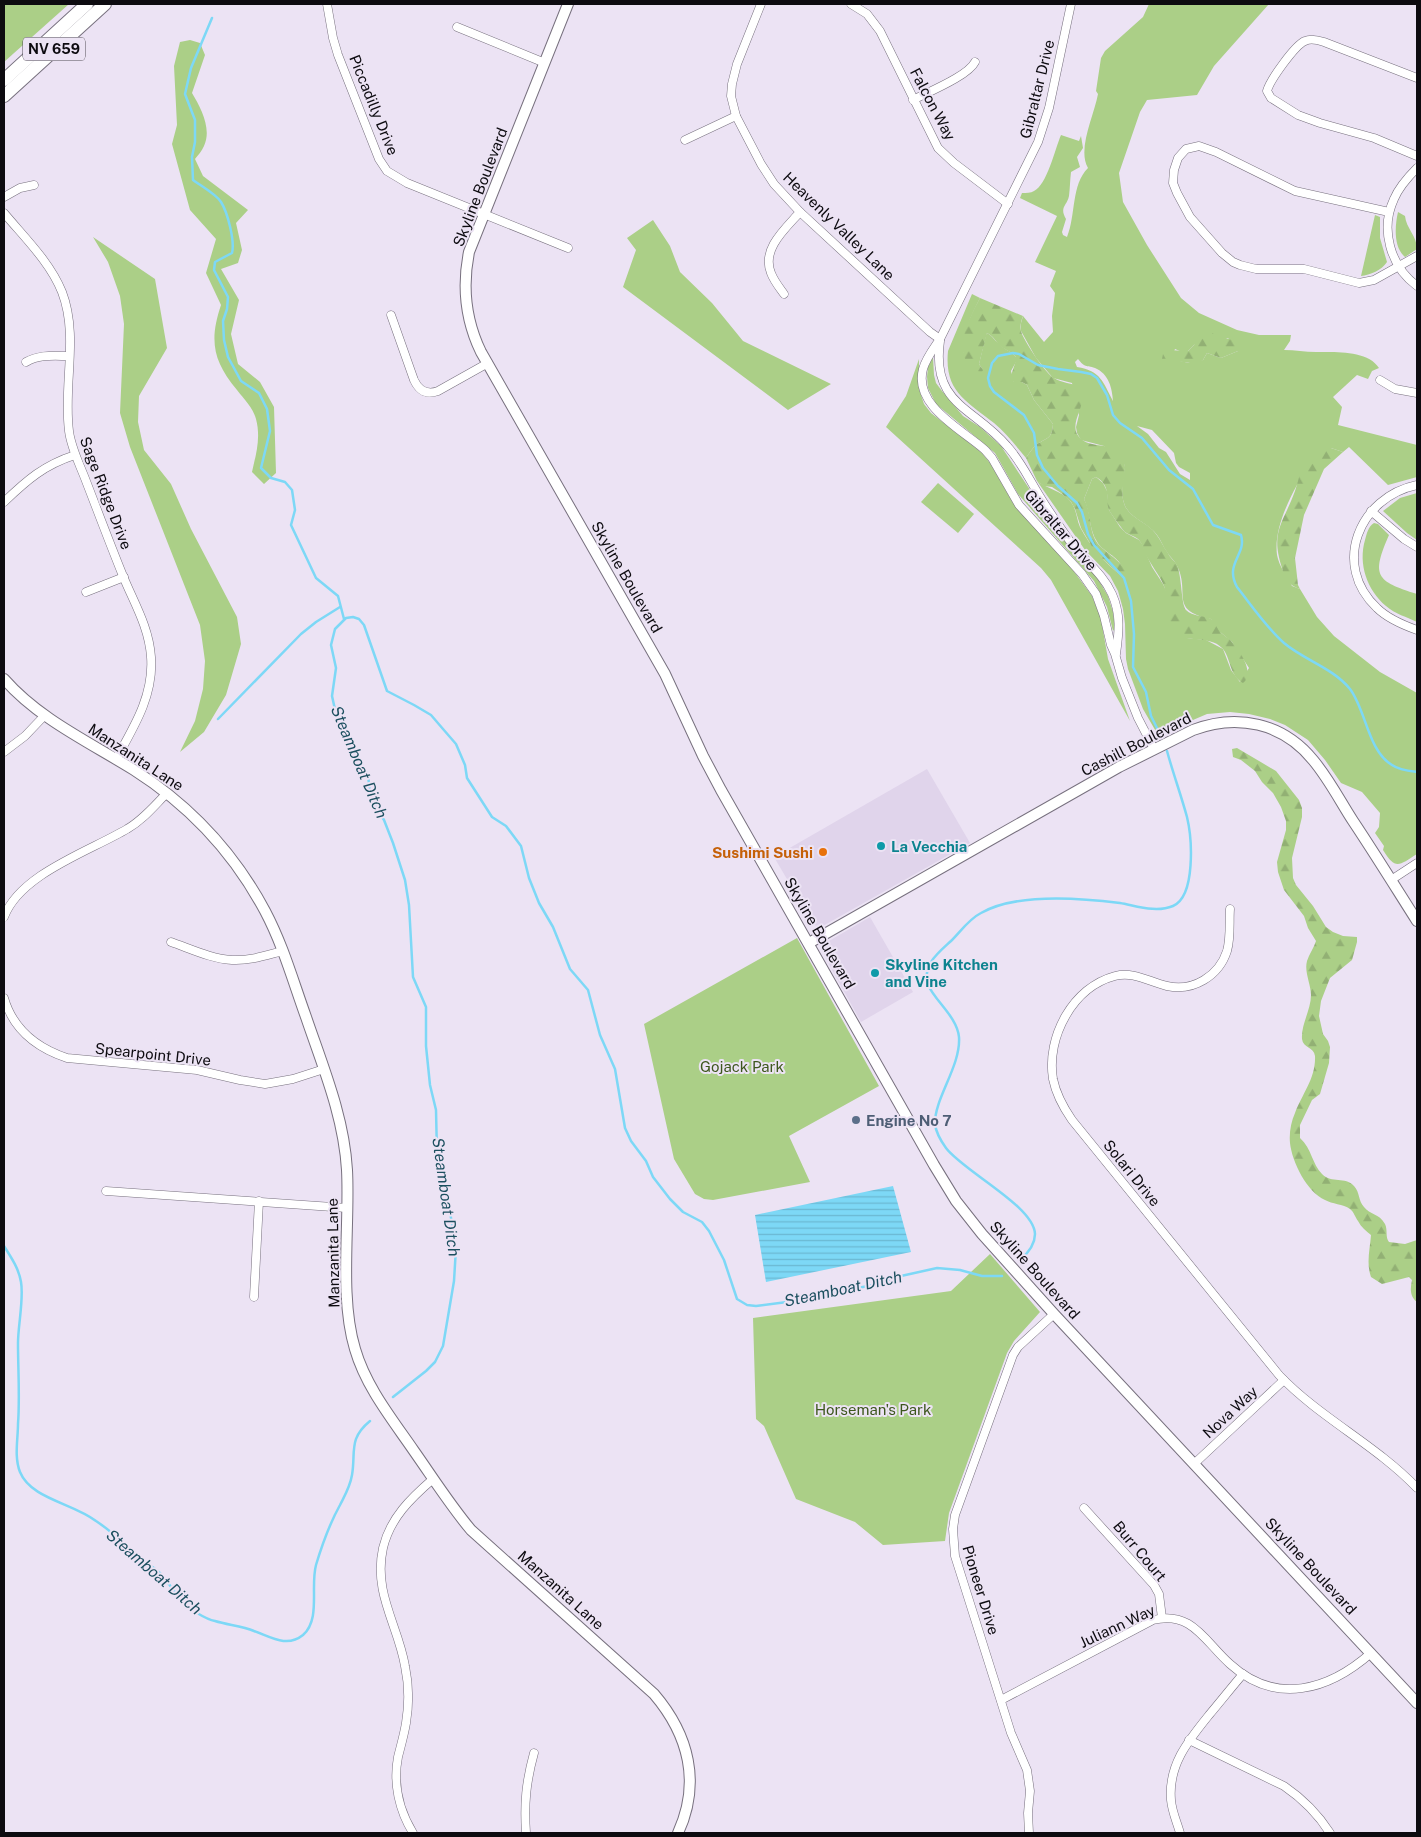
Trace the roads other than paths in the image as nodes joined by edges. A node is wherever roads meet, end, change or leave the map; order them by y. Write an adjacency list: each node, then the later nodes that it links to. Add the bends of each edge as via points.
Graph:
1 (87, 4): 12 (main road, NV 659)
2 (105, 4): 13 (main road, NV 659)
3 (328, 4): 25 (street, Piccadilly Drive, via 338,54 383,166 399,180)
4 (568, 4): 10 (street, Skyline Boulevard)
5 (760, 4): 15 (street, Heavenly Valley Lane, via 734,75 731,96)
6 (851, 4): 14 (street, Falcon Way, via 874,22)
7 (1071, 4): 21 (street, Gibraltar Drive, via 1046,120)
8 (457, 27): 10 (street)
9 (975, 62): 14 (street, via 964,73)
10 (545, 63): 25 (street, Skyline Boulevard)
11 (1417, 78): 17 (street, via 1311,39 1300,44 1271,80 1267,90 1271,98 1298,115 1368,136)
12 (4, 80)
13 (4, 96)
14 (913, 100): 21 (street, Falcon Way, via 938,148)
15 (736, 116): 16 (street); 22 (street, Heavenly Valley Lane, via 766,173)
16 (685, 140)
17 (1417, 156)
18 (1417, 168): 23 (street, via 1397,193)
19 (34, 185): 20 (street)
20 (4, 197)
21 (1008, 204): 32 (street, Gibraltar Drive)
22 (800, 212): 30 (street, via 777,238 769,259 770,272); 32 (street, Heavenly Valley Lane)
23 (1389, 212): 28 (street, via 1389,242); 28 (street, via 1295,191 1203,146 1191,146 1181,153 1174,170 1173,183 1182,204 1195,224 1233,262 1256,269 1304,269 1359,283 1374,280)
24 (4, 213): 33 (street, Sage Ridge Drive, via 48,267 62,291 70,326)
25 (483, 214): 26 (street, Piccadilly Drive); 35 (street, Skyline Boulevard, via 469,252 465,284 468,318 474,338)
26 (568, 248)
27 (1417, 256): 28 (street)
28 (1400, 267): 29 (street)
29 (1417, 286)
30 (784, 294)
31 (391, 315): 35 (street, via 416,385 424,392 438,392)
32 (940, 339): 46 (street, Gibraltar Drive, via 939,363 949,393 958,405 1011,450 1079,554 1111,592 1119,620); 46 (street, Gibraltar Drive, via 922,371 929,402 940,415 989,454 1019,504 1090,584 1101,606)
33 (69, 356): 34 (street, via 34,357); 38 (street, Sage Ridge Drive, via 69,433)
34 (26, 362)
35 (488, 363): 59 (street, Skyline Boulevard, via 665,674 710,770)
36 (1380, 380): 37 (street, via 1396,389)
37 (1417, 393)
38 (76, 455): 40 (street, via 44,468); 43 (street, Sage Ridge Drive)
39 (1417, 485): 41 (street, via 1395,492)
40 (4, 502)
41 (1371, 511): 42 (street); 45 (street, via 1361,526 1355,545 1355,566 1360,586 1378,609)
42 (1417, 546)
43 (124, 577): 44 (street); 51 (street, Sage Ridge Drive, via 146,626 152,675 144,707)
44 (86, 592)
45 (1417, 630)
46 (1116, 654): 49 (street, Gibraltar Drive, via 1132,703)
47 (4, 679): 48 (street, Manzanita Lane)
48 (45, 715): 50 (street); 51 (street, Manzanita Lane)
49 (1154, 749): 54 (street, Cashill Boulevard, via 1218,722 1242,722 1278,732 1298,745 1319,767); 59 (street, Cashill Boulevard)
50 (4, 752)
51 (116, 759): 52 (street, Manzanita Lane)
52 (167, 793): 56 (street, via 128,829 36,878 14,898); 60 (street, Manzanita Lane, via 201,823 232,860 259,901)
53 (1417, 863): 54 (street)
54 (1391, 880): 57 (street, Cashill Boulevard)
55 (1230, 909): 68 (street, Solari Drive, via 1227,952 1216,970 1197,984 1176,988 1124,975 1104,980 1083,995 1058,1030 1052,1061 1053,1079 1057,1095 1072,1120)
56 (4, 914)
57 (1417, 921)
58 (171, 942): 60 (street, via 233,960)
59 (809, 944): 67 (street, Skyline Boulevard, via 956,1201)
60 (283, 951): 62 (street, Manzanita Lane)
61 (4, 998): 62 (street, Spearpoint Drive, via 12,1018 30,1039 68,1058 197,1070 264,1084)
62 (324, 1069): 65 (street, Manzanita Lane, via 342,1132)
63 (106, 1191): 64 (street)
64 (259, 1202): 65 (street); 66 (street)
65 (347, 1208): 70 (street, Manzanita Lane, via 348,1311 356,1351 372,1389)
66 (254, 1297)
67 (1054, 1314): 69 (street, Skyline Boulevard); 76 (street, Pioneer Drive, via 1013,1355 955,1515 953,1529 955,1556)
68 (1284, 1380): 69 (street, Nova Way); 71 (street, Solari Drive)
69 (1195, 1463): 74 (street, Skyline Boulevard)
70 (434, 1479): 80 (street, via 395,1518 381,1563 383,1594 406,1667 408,1704 398,1758 397,1790 404,1818); 82 (street, Manzanita Lane, via 472,1530 654,1694 668,1712 683,1741 689,1767 689,1796)
71 (1417, 1488)
72 (1084, 1508): 73 (street, Burr Court, via 1154,1585)
73 (1162, 1618): 75 (street, Juliann Way, via 1177,1618 1195,1627); 76 (street, Juliann Way)
74 (1371, 1653): 75 (street, Juliann Way, via 1344,1674 1314,1686 1269,1686); 77 (street, Skyline Boulevard)
75 (1242, 1674): 78 (street)
76 (1001, 1700): 83 (street, Pioneer Drive, via 1030,1780)
77 (1417, 1703)
78 (1190, 1740): 84 (street, via 1178,1759 1171,1787 1173,1812); 85 (street, via 1284,1786 1321,1819)
79 (534, 1753): 81 (street, via 525,1794)
80 (413, 1833)
81 (526, 1833)
82 (678, 1833)
83 (1029, 1833)
84 (1180, 1833)
85 (1330, 1833)

